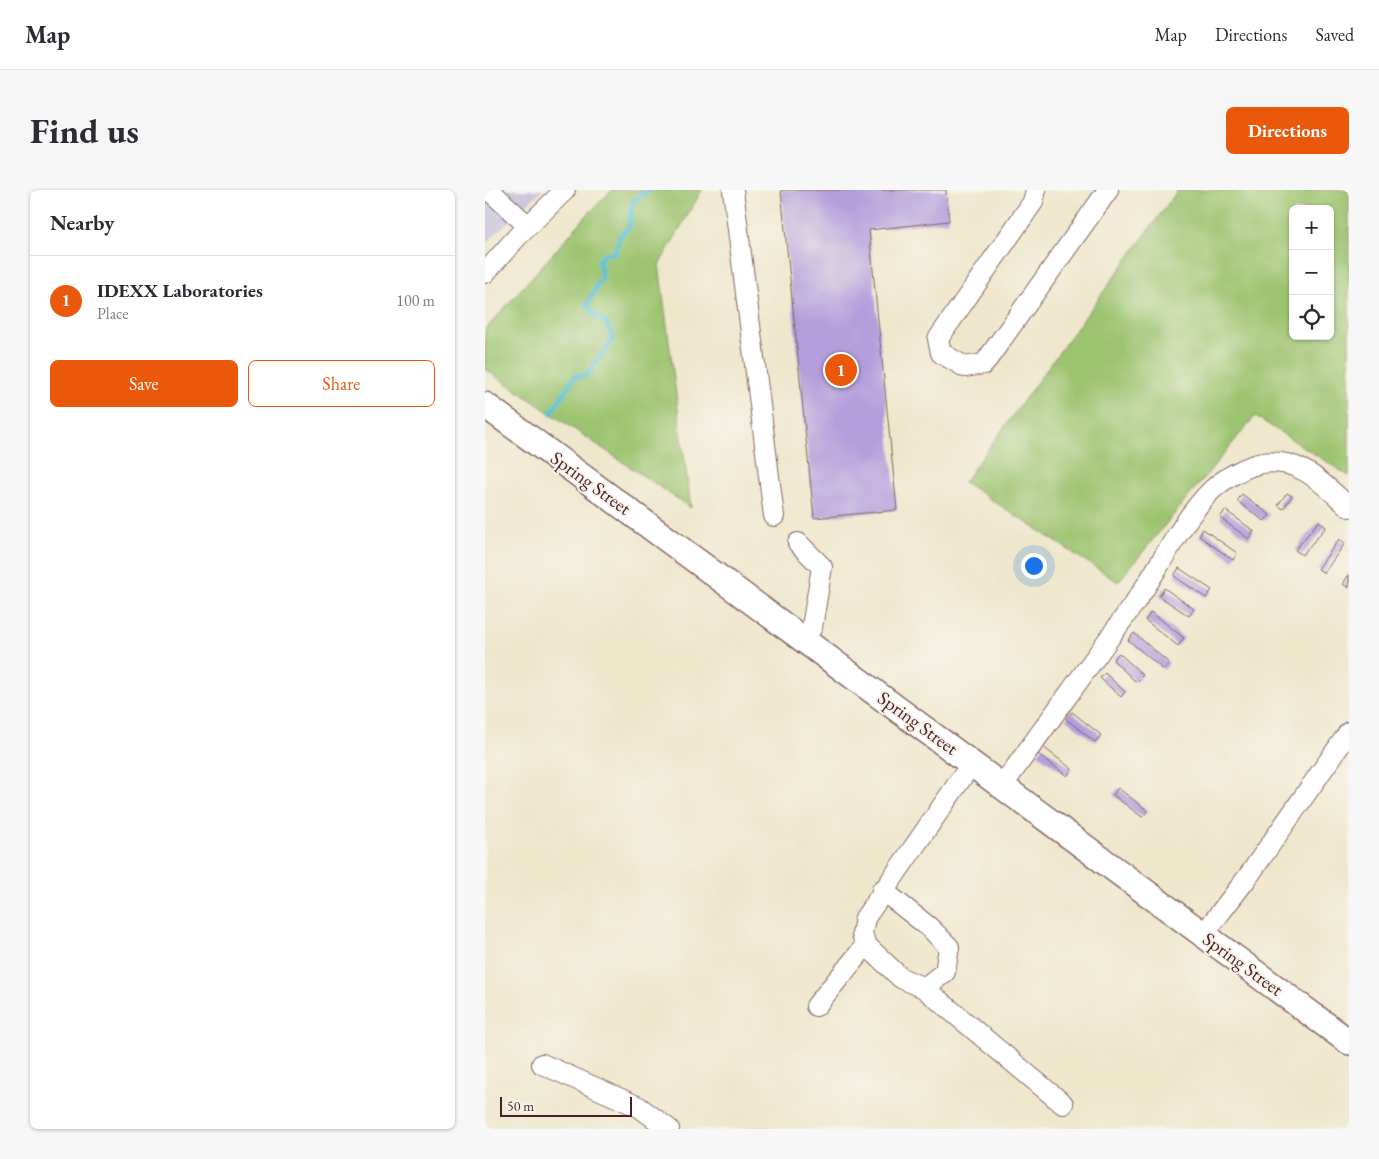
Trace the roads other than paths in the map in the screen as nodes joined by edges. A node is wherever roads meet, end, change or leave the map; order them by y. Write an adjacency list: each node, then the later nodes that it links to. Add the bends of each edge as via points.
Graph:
1 (489, 190): 6 (street)
2 (564, 190): 6 (street)
3 (733, 190): 10 (street)
4 (1036, 190): 5 (street, via 1033,202 937,339 941,353 965,367 984,364)
5 (1108, 190)
6 (528, 226): 7 (street)
7 (485, 273)
8 (485, 405): 12 (main road, Spring Street)
9 (1349, 507): 15 (street, via 1308,472 1289,463 1260,463 1226,479 1212,490)
10 (774, 516)
11 (798, 543): 12 (street, via 821,567 812,628)
12 (804, 639): 14 (main road, Spring Street)
13 (1349, 732): 17 (street)
14 (972, 763): 15 (main road, Spring Street); 16 (street)
15 (1003, 786): 17 (main road, Spring Street)
16 (882, 890): 18 (street, via 865,918 862,934); 19 (street, via 949,947 945,972)
17 (1203, 935): 21 (main road, Spring Street)
18 (866, 945): 19 (street, via 901,978); 20 (street)
19 (923, 988): 23 (street)
20 (816, 1006)
21 (1349, 1042)
22 (542, 1064): 24 (street, via 639,1106)
23 (1063, 1104)
24 (669, 1129)

